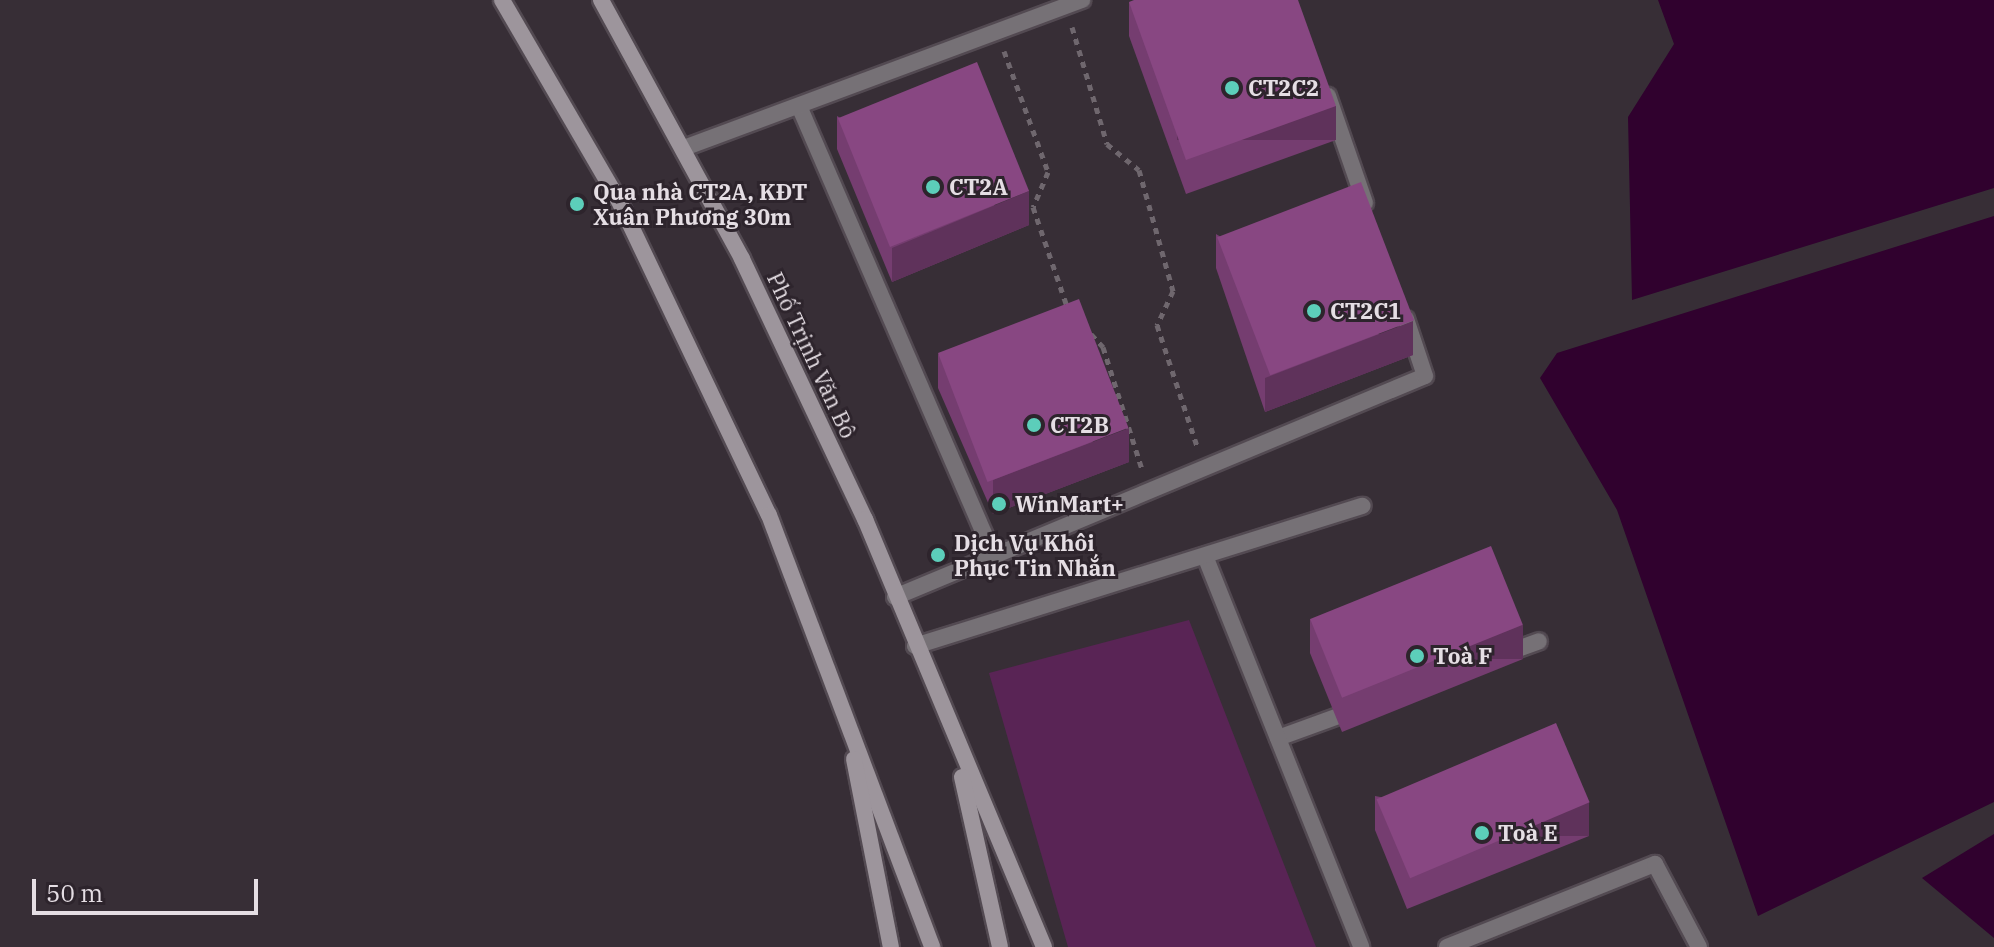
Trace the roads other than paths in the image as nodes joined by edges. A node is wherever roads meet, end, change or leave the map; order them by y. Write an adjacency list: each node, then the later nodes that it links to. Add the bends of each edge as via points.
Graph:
1 (502, 0): 17 (main road, via 618,199 690,343 769,515)
2 (601, 0): 6 (main road, Phố Trịnh Văn Bô)
3 (1074, 3): 5 (street)
4 (1321, 75): 7 (street)
5 (799, 106): 6 (street); 11 (street)
6 (684, 148): 12 (main road, Phố Trịnh Văn Bô, via 824,430)
7 (1373, 226)
8 (1399, 301): 11 (street, via 1425,376)
9 (1363, 506): 10 (street)
10 (1205, 556): 14 (street); 18 (street)
11 (995, 558): 12 (street)
12 (895, 597): 14 (main road, Phố Trịnh Văn Bô)
13 (1539, 641): 15 (street)
14 (915, 646): 19 (main road, Phố Trịnh Văn Bô)
15 (1479, 663)
16 (1376, 702): 18 (street)
17 (845, 710): 20 (main road); 21 (main road)
18 (1278, 738): 24 (street)
19 (954, 742): 22 (main road, Phố Trịnh Văn Bô); 23 (main road, Phố Trịnh Văn Bô)
20 (891, 947)
21 (932, 947)
22 (1000, 947)
23 (1044, 947)
24 (1361, 947)
25 (1447, 947): 26 (street, via 1655,864)
26 (1699, 947)

